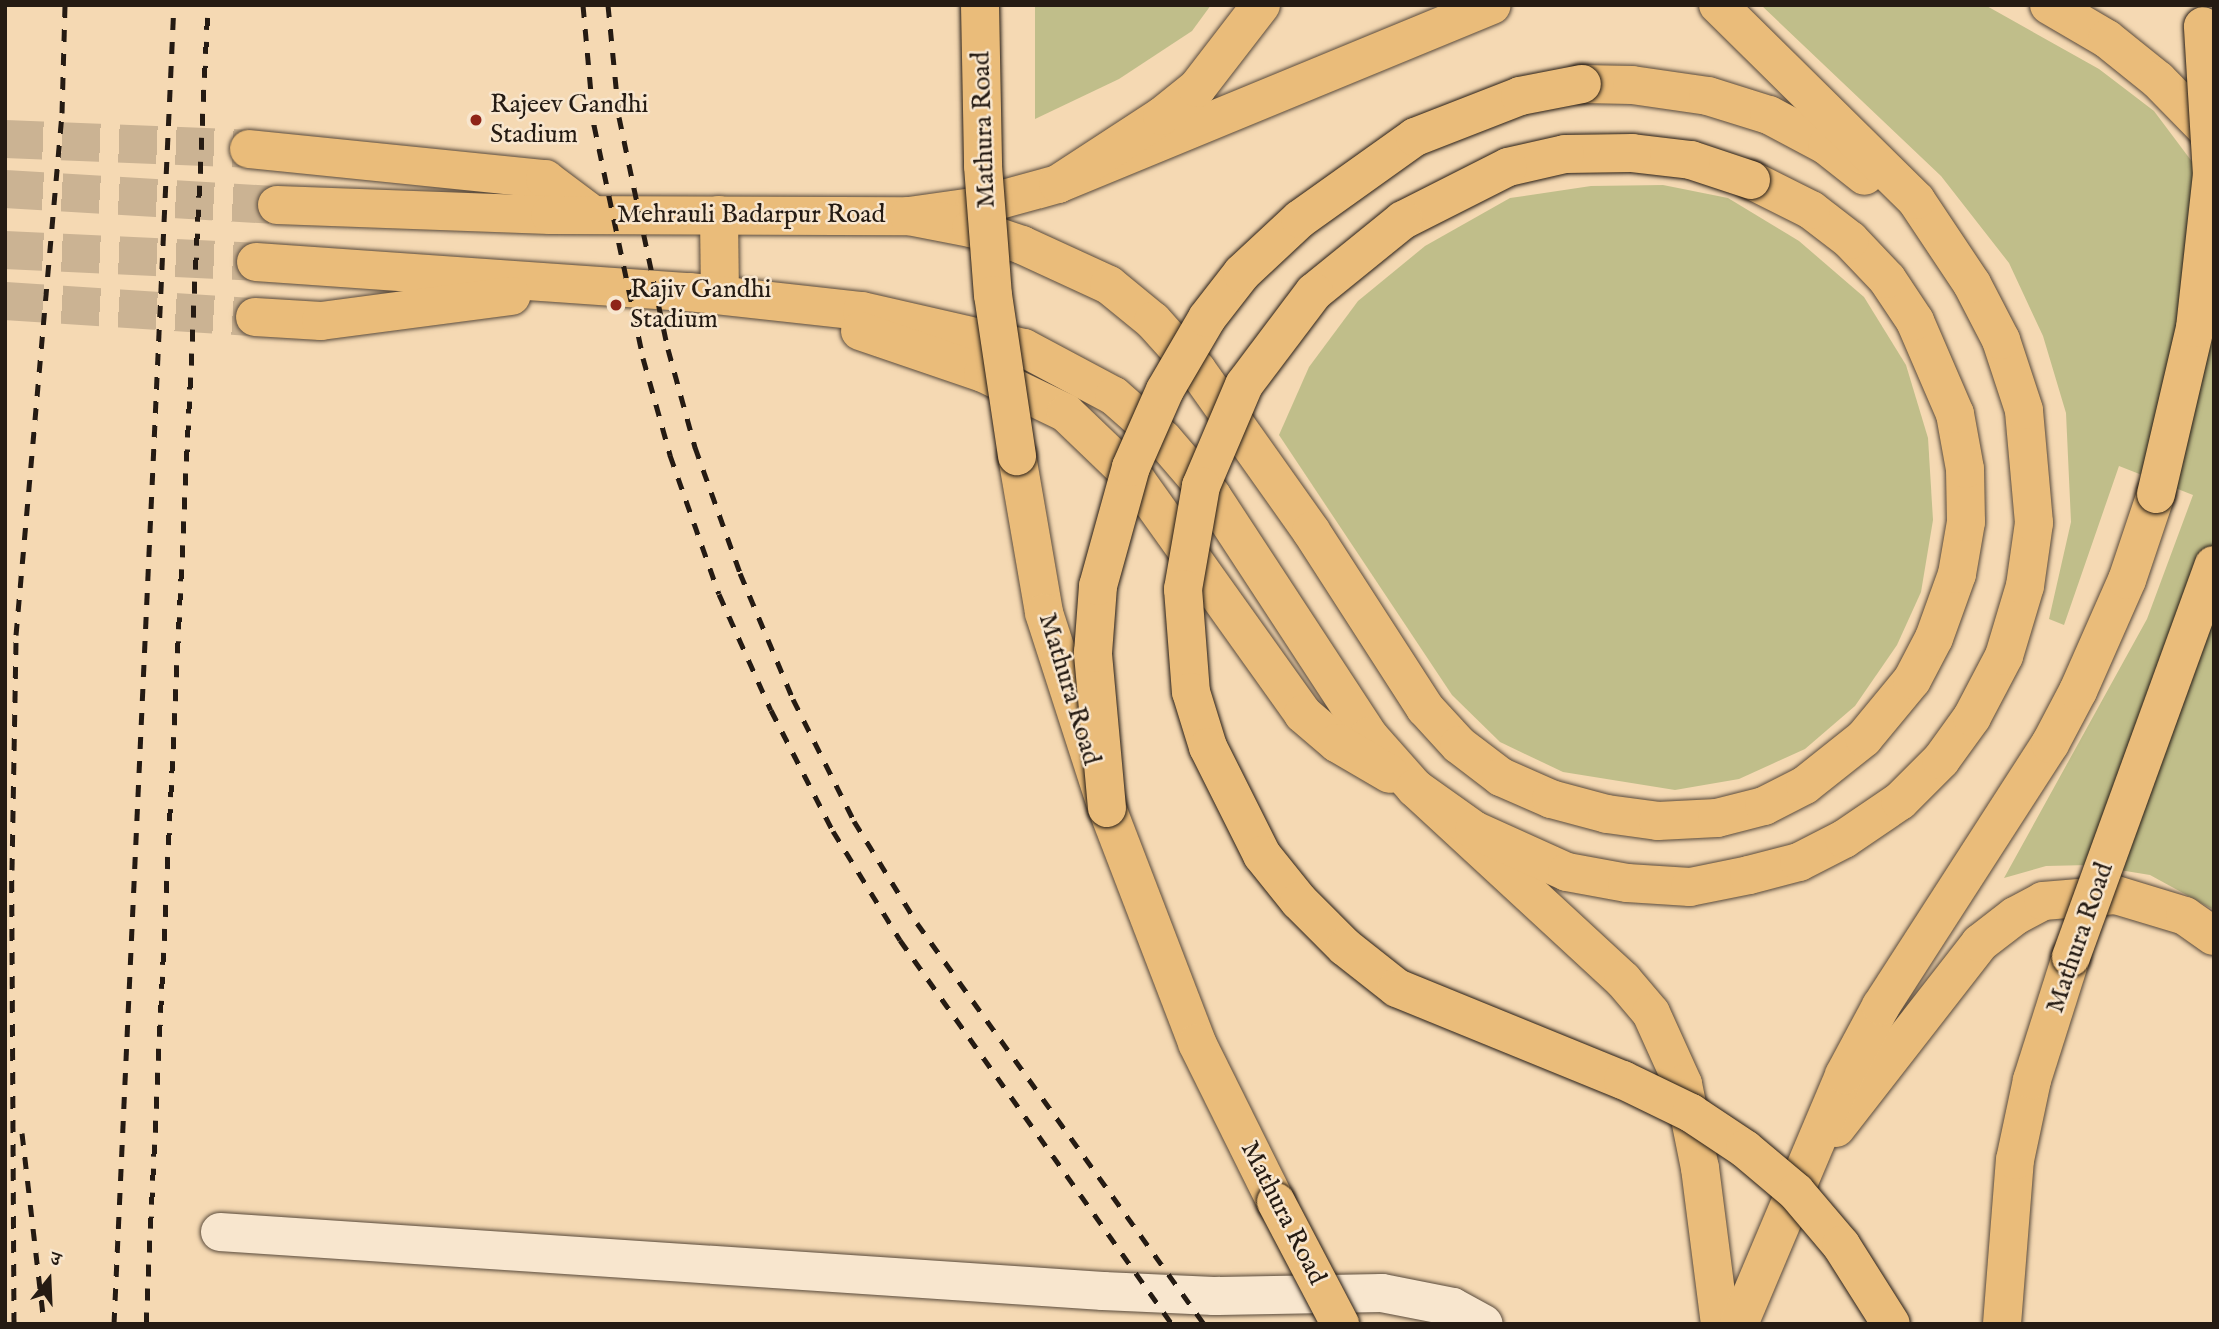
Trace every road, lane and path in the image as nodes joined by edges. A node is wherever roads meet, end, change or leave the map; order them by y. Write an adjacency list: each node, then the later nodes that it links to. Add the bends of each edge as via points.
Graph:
1 (980, 5): 22 (main road, Mathura Road, bridge, via 983,166 993,295 1017,456 1044,613)
2 (1261, 5): 9 (main road, via 1197,88 1128,140)
3 (1492, 5): 9 (main road)
4 (1718, 5): 14 (main road, via 1885,166)
5 (2049, 5): 7 (main road, via 2107,39 2158,80)
6 (2202, 16): 24 (main road, bridge, via 2212,175 2195,328 2156,494 2127,580 2050,744 1881,1006 1844,1074)
7 (2214, 137)
8 (249, 149): 11 (main road, via 545,179)
9 (1058, 184): 13 (main road, via 974,207)
10 (277, 205): 11 (main road, Mehrauli Badarpur Road)
11 (593, 215): 12 (main road, Mehrauli Badarpur Road)
12 (719, 215): 13 (main road, Mehrauli Badarpur Road); 17 (main road)
13 (909, 216): 30 (main road, bridge, via 971,228 1074,265 1109,285 1153,321 1197,370 1311,530 1425,708 1459,745 1501,777 1551,799 1658,821 1717,818 1764,806 1834,766 1890,712 1934,638 1957,574 1966,522 1965,468 1955,414 1936,364 1887,279 1850,240 1787,198 1691,160 1632,153 1565,154 1508,167 1457,189 1357,253 1314,292 1273,341 1244,384 1206,474 1188,541 1183,589 1191,692 1208,747 1262,855 1299,901 1345,947 1397,988 1623,1080 1691,1113 1745,1149 1796,1192 1841,1245)
14 (1942, 240): 21 (main road, via 2001,340 2024,410 2034,523 2025,586 2004,656 1972,717 1941,760 1900,801 1844,839 1799,862 1690,887 1627,883 1567,872 1519,854 1452,816); 22 (main road, bridge, via 1827,146 1769,115 1708,96 1632,86 1582,84 1520,96 1415,138 1351,179 1242,273 1207,318 1165,390 1131,467 1098,586 1093,653)
15 (257, 262): 16 (main road)
16 (582, 286): 17 (main road); 19 (main road, via 334,320)
17 (720, 295): 18 (main road)
18 (772, 301): 21 (main road, via 982,373 1066,413 1137,481 1303,714 1337,743); 21 (main road, via 862,311 1024,348 1114,396 1164,439 1212,496 1369,736)
19 (255, 317)
20 (2214, 565): 31 (main road, Mathura Road, bridge, via 2032,1080 2015,1160)
21 (1415, 788): 28 (main road, via 1623,980 1651,1013 1683,1084 1700,1168)
22 (1107, 808): 26 (main road, Mathura Road, bridge, via 1197,1044)
23 (2214, 936): 24 (main road, via 2185,916 2116,895 2043,901 2015,916 1980,943)
24 (1802, 1171): 29 (main road)
25 (220, 1232): 27 (street, via 1103,1291 1214,1296 1382,1293 1453,1307)
26 (1340, 1324)
27 (1485, 1324)
28 (1720, 1324)
29 (1739, 1324)
30 (1891, 1324)
31 (2003, 1324)

